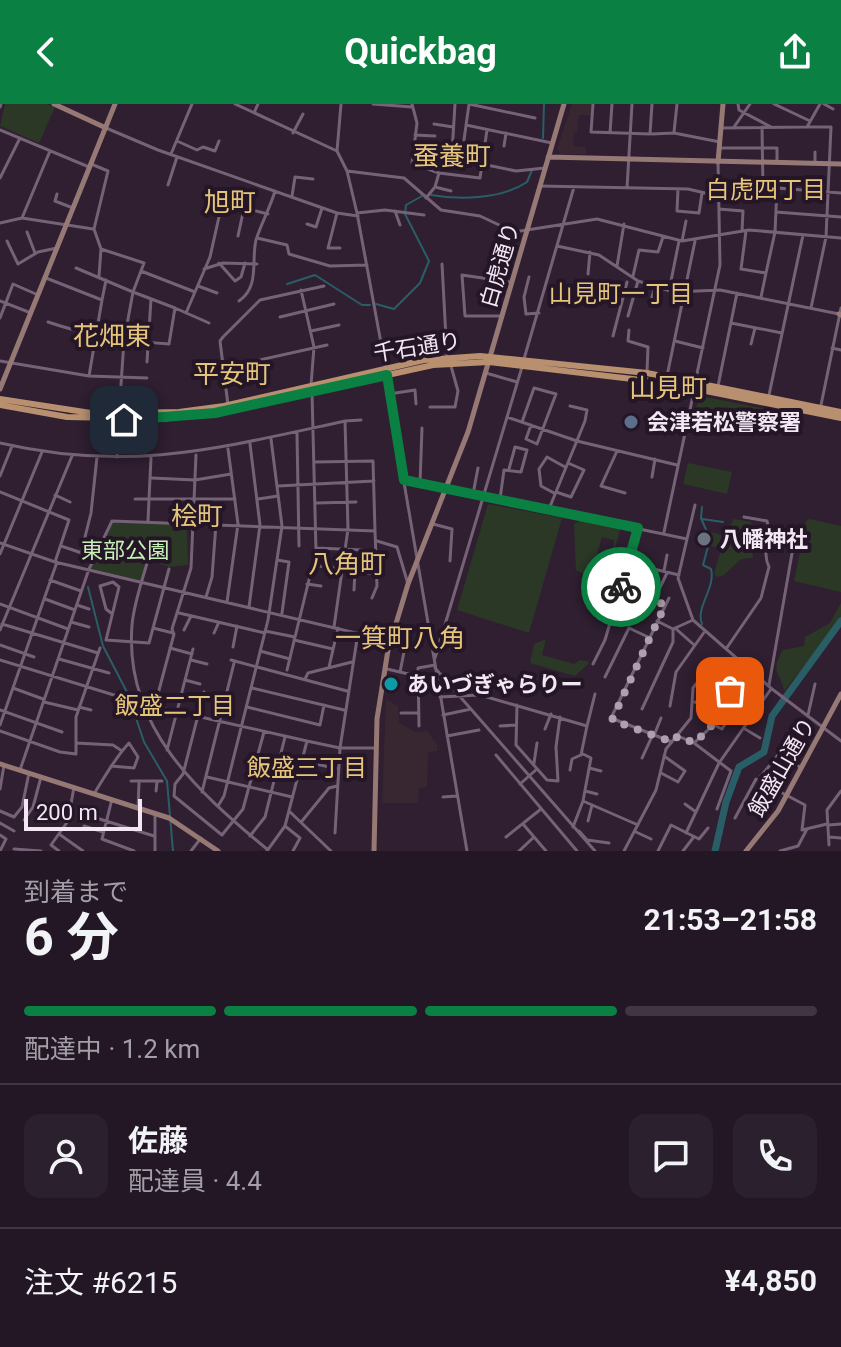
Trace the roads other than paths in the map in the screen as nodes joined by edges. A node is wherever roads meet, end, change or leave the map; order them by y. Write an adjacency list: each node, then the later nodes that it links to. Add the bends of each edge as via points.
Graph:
1 (54, 104): 34 (street)
2 (115, 104): 34 (street)
3 (192, 104): 48 (street)
4 (235, 104): 23 (street)
5 (258, 104): 23 (street)
6 (341, 104): 57 (street)
7 (373, 104): 20 (street)
8 (455, 104): 29 (street)
9 (564, 104): 50 (street, 白虎通り)
10 (593, 104): 40 (street, via 591,132)
11 (612, 104): 40 (street)
12 (632, 104): 41 (street)
13 (652, 104): 43 (street)
14 (677, 104): 42 (street)
15 (722, 104): 35 (street)
16 (738, 104): 22 (street)
17 (750, 104): 22 (street)
18 (774, 104): 26 (street)
19 (822, 104): 21 (street); 26 (street)
20 (412, 106): 44 (street)
21 (833, 109)
22 (745, 112): 30 (street); 32 (street)
23 (254, 113): 38 (street)
24 (303, 114): 38 (street)
25 (535, 118): 28 (street, via 469,104)
26 (810, 121): 33 (street)
27 (434, 124): 29 (street)
28 (465, 125): 37 (street); 47 (street)
29 (453, 127): 59 (street)
30 (734, 127): 31 (street); 35 (street)
31 (762, 127): 32 (street); 54 (street)
32 (771, 127): 33 (street)
33 (807, 127): 69 (street, via 831,127)
34 (106, 128): 60 (street); 71 (street)
35 (721, 128): 51 (street)
36 (0, 130): 46 (street)
37 (487, 130): 39 (street); 68 (street)
38 (293, 133): 57 (street)
39 (506, 133): 50 (street); 52 (street)
40 (610, 133): 41 (street)
41 (630, 133): 43 (street); 63 (street)
42 (674, 133): 43 (street); 51 (street)
43 (650, 134)
44 (415, 135): 45 (street); 53 (street)
45 (435, 136)
46 (20, 138): 56 (street); 75 (street)
47 (464, 140)
48 (176, 141): 49 (street, via 215,151); 60 (street)
49 (219, 141)
50 (552, 143): 62 (street, 白虎通り)
51 (719, 145): 54 (street); 64 (street)
52 (504, 146)
53 (413, 147): 55 (street); 74 (street, via 414,166)
54 (763, 147): 65 (street); 66 (street, via 777,148)
55 (437, 149)
56 (50, 151): 71 (street); 107 (street)
57 (337, 151): 73 (street)
58 (815, 152): 67 (street)
59 (452, 153)
60 (171, 154): 61 (street)
61 (177, 157): 77 (street); 86 (street)
62 (548, 157): 63 (street); 72 (street, 白虎通り)
63 (628, 160): 64 (street); 81 (street)
64 (718, 162): 65 (street); 84 (street)
65 (763, 162): 66 (street); 85 (street)
66 (777, 162): 67 (street)
67 (815, 163): 69 (street)
68 (482, 164): 72 (street, via 516,171); 74 (street, via 480,178)
69 (830, 164): 70 (street); 88 (street)
70 (841, 164)
71 (90, 166): 95 (street); 115 (street, via 108,171)
72 (545, 168): 78 (street, 白虎通り)
73 (347, 171): 94 (street, via 404,178); 103 (street)
74 (439, 173): 79 (street)
75 (0, 178)
76 (313, 179): 92 (street, via 295,177)
77 (168, 185)
78 (540, 186): 80 (street); 118 (street, 白虎通り)
79 (435, 187): 87 (street); 94 (street)
80 (574, 187): 81 (street); 109 (street)
81 (627, 188): 83 (street)
82 (777, 188): 85 (street); 88 (street); 100 (street)
83 (678, 189): 89 (street); 89 (street, via 677,211 699,213)
84 (718, 189): 85 (street); 93 (street)
85 (763, 189)
86 (275, 191): 92 (street); 102 (street)
87 (451, 191)
88 (829, 192): 90 (street); 105 (street)
89 (702, 193): 93 (street)
90 (841, 193)
91 (57, 194): 95 (street, via 55,201)
92 (292, 196): 97 (street)
93 (718, 196): 98 (street)
94 (427, 200): 118 (street, via 441,210)
95 (73, 208): 113 (street)
96 (244, 208): 102 (street); 122 (street); 143 (street, via 221,208)
97 (322, 208): 101 (street); 111 (street, via 316,227)
98 (719, 209): 116 (street, via 743,211); 120 (street)
99 (397, 211): 103 (street); 104 (street); 114 (street)
100 (776, 212): 105 (street); 119 (street)
101 (337, 213): 103 (street); 132 (street, via 328,248)
102 (268, 214): 125 (street)
103 (358, 215): 140 (street)
104 (424, 215)
105 (828, 216): 106 (street); 124 (street)
106 (841, 217)
107 (22, 218): 110 (street); 113 (street)
108 (686, 221): 128 (street)
109 (564, 222): 112 (street, via 597,219); 118 (street); 130 (street)
110 (0, 223)
111 (307, 224)
112 (624, 224): 123 (street); 141 (street)
113 (66, 225): 115 (street); 131 (street)
114 (400, 225)
115 (94, 229): 133 (street)
116 (744, 231): 119 (street); 120 (street); 145 (street, via 741,269)
117 (27, 232): 135 (street)
118 (526, 232): 153 (street, 白虎通り)
119 (775, 232): 121 (street); 145 (street)
120 (720, 233): 129 (street); 159 (street)
121 (803, 235): 124 (street); 175 (street)
122 (238, 236)
123 (663, 237): 128 (street); 147 (street, via 658,252 639,250)
124 (826, 237): 126 (street); 179 (street)
125 (257, 238): 138 (street); 140 (street, via 287,245 289,254 330,266)
126 (841, 238)
127 (7, 241): 135 (street, via 17,263)
128 (681, 241): 129 (street); 160 (street)
129 (695, 241): 164 (street)
130 (557, 246): 134 (street); 184 (street)
131 (57, 248): 135 (street); 150 (street)
132 (340, 248)
133 (101, 249): 144 (street, via 144,263); 148 (street)
134 (590, 252): 141 (street); 146 (street)
135 (35, 253)
136 (219, 263): 137 (street); 137 (street, via 235,281); 143 (street)
137 (245, 263): 138 (street)
138 (257, 264): 173 (street, via 248,294)
139 (442, 264): 209 (street)
140 (367, 265): 215 (street)
141 (617, 266): 147 (street)
142 (76, 268): 148 (street)
143 (204, 269): 155 (street)
144 (141, 271): 161 (street); 162 (street)
145 (766, 273): 169 (street)
146 (588, 274)
147 (633, 276): 152 (street)
148 (99, 277): 151 (street)
149 (529, 277): 184 (street, via 526,314)
150 (46, 278): 167 (street); 171 (street)
151 (106, 280): 161 (street); 171 (street)
152 (638, 281): 157 (street); 168 (street)
153 (512, 282): 185 (street, 白虎通り); 185 (street, via 462,275 465,316)
154 (627, 282): 166 (street)
155 (198, 286): 162 (street); 163 (street)
156 (324, 286): 158 (street)
157 (655, 287): 160 (street); 177 (street)
158 (301, 290): 180 (street); 214 (street, via 260,300 230,330 220,341)
159 (715, 290): 164 (street); 165 (street); 205 (street)
160 (669, 291): 164 (street)
161 (133, 292): 170 (street); 199 (street)
162 (195, 292): 183 (street)
163 (217, 293)
164 (685, 293): 200 (street)
165 (737, 293): 169 (street); 191 (street)
166 (623, 294): 168 (street); 197 (street)
167 (38, 295): 174 (street, via 13,284); 182 (street)
168 (633, 296): 186 (street)
169 (761, 298): 175 (street)
170 (151, 299): 178 (street); 201 (street)
171 (102, 300): 198 (street)
172 (0, 301): 174 (street)
173 (239, 301)
174 (5, 303): 182 (street); 188 (street)
175 (788, 303): 179 (street); 196 (street)
176 (334, 304): 180 (street)
177 (650, 304)
178 (175, 308): 183 (street); 201 (street, via 172,342)
179 (811, 308): 181 (street)
180 (306, 311): 187 (street); 195 (street)
181 (840, 312): 206 (street)
182 (31, 313): 213 (street)
183 (186, 313): 190 (street)
184 (539, 313): 212 (street)
185 (502, 316): 208 (street, 白虎通り)
186 (628, 316)
187 (280, 317)
188 (0, 318)
189 (48, 322): 198 (street)
190 (209, 323)
191 (731, 323): 193 (street); 224 (street)
192 (339, 325): 195 (street)
193 (755, 328): 196 (street); 202 (street)
194 (629, 330): 217 (street, via 628,341 648,347)
195 (311, 331): 204 (street)
196 (782, 333): 228 (street)
197 (613, 336)
198 (96, 338): 199 (street); 218 (street)
199 (124, 341): 201 (street); 220 (street)
200 (675, 341): 205 (street); 219 (street)
201 (147, 342): 211 (street)
202 (751, 344)
203 (327, 345): 204 (street)
204 (314, 347): 214 (street); 226 (street)
205 (703, 348): 223 (street)
206 (832, 348): 207 (street); 235 (street)
207 (841, 350)
208 (490, 359): 209 (main road, 千石通り); 212 (main road, 千石通り); 216 (street, 白虎通り)
209 (448, 360): 215 (main road, 千石通り); 234 (street, via 458,391 455,407)
210 (0, 361): 213 (street)
211 (147, 362)
212 (524, 362): 217 (main road, 千石通り); 222 (street); 223 (main road, 千石通り)
213 (11, 364): 218 (street); 225 (street)
214 (224, 368): 232 (street)
215 (386, 372): 226 (main road, 千石通り); 227 (street)
216 (486, 373): 222 (street); 281 (street, 白虎通り)
217 (647, 373): 219 (main road, 千石通り)
218 (89, 376): 220 (street)
219 (667, 376): 223 (main road, 千石通り)
220 (121, 378): 221 (street); 239 (street)
221 (147, 378)
222 (517, 382): 238 (street)
223 (695, 385): 224 (main road, 千石通り); 235 (main road, 千石通り); 266 (street)
224 (718, 386): 228 (main road, 千石通り)
225 (0, 389)
226 (311, 389): 232 (main road, 千石通り); 239 (main road, 千石通り, via 215,413); 247 (street)
227 (389, 394): 230 (street, via 415,390); 274 (street)
228 (769, 397): 235 (main road, 千石通り)
229 (0, 399): 239 (main road, 千石通り)
230 (416, 404)
231 (0, 405): 239 (main road, 千石通り, via 50,415)
232 (228, 405): 239 (main road, 千石通り)
233 (570, 406): 250 (street, via 587,411)
234 (430, 407)
235 (820, 410): 237 (main road, 千石通り)
236 (349, 411): 240 (street)
237 (841, 415)
238 (507, 417): 243 (street); 288 (street)
239 (118, 418): 260 (street)
240 (351, 420): 241 (street); 242 (street)
241 (361, 420)
242 (345, 421): 247 (street); 263 (street)
243 (522, 422): 244 (street); 246 (street, via 537,386 556,394)
244 (531, 425): 246 (street); 246 (street, via 528,441 537,444)
245 (422, 428): 278 (street)
246 (543, 428): 250 (street)
247 (314, 429): 248 (street); 264 (street)
248 (297, 433): 249 (street); 279 (street)
249 (271, 439): 252 (street); 280 (street)
250 (577, 441): 255 (street); 265 (street)
251 (0, 443): 253 (street)
252 (250, 444): 254 (street); 292 (street)
253 (12, 446): 256 (street); 270 (street)
254 (228, 449): 257 (street); 269 (street)
255 (617, 451): 262 (street); 284 (street, via 601,486)
256 (42, 452): 258 (street); 294 (street)
257 (196, 453): 261 (street); 273 (street)
258 (73, 455): 259 (street); 286 (street)
259 (97, 457): 260 (street); 326 (street)
260 (117, 457): 261 (street)
261 (151, 458): 272 (street)
262 (655, 459): 266 (street); 271 (street)
263 (346, 461): 264 (street); 275 (street, via 373,461); 276 (street)
264 (315, 462): 277 (street)
265 (567, 465): 283 (street); 283 (street, via 584,470 571,497); 283 (street, via 547,457 539,469 541,486)
266 (678, 465): 316 (street)
267 (478, 468): 285 (street)
268 (509, 469): 268 (street, via 521,472 527,450 515,447); 293 (street, via 504,470)
269 (231, 474): 273 (street); 291 (street)
270 (0, 476)
271 (652, 477)
272 (150, 478): 273 (street); 290 (street)
273 (195, 480): 295 (street)
274 (404, 480): 278 (street); 333 (street)
275 (374, 481): 276 (street); 315 (street)
276 (347, 482): 277 (street); 297 (street)
277 (315, 483): 279 (street); 299 (street)
278 (420, 483): 281 (street)
279 (299, 484): 280 (street); 311 (street)
280 (277, 486): 287 (street)
281 (448, 489): 285 (street); 308 (street, 白虎通り)
282 (0, 492): 294 (street)
283 (555, 493): 301 (street)
284 (625, 493)
285 (473, 494): 288 (street)
286 (55, 495): 296 (street); 302 (street)
287 (278, 496): 292 (street); 310 (street)
288 (484, 496): 293 (street); 418 (street)
289 (135, 499): 290 (street)
290 (149, 499): 295 (street); 304 (street)
291 (235, 499): 295 (street); 307 (street)
292 (257, 499): 309 (street)
293 (500, 499): 301 (street)
294 (22, 501): 302 (street); 320 (street)
295 (194, 501): 305 (street)
296 (70, 502)
297 (347, 502): 298 (street); 299 (street); 314 (street)
298 (356, 502)
299 (316, 503): 312 (street)
300 (695, 505): 317 (street)
301 (549, 509): 313 (street)
302 (48, 512): 321 (street, via 70,522); 328 (street)
303 (744, 517): 405 (street, via 767,521 763,556 769,567 761,598)
304 (148, 521): 305 (street); 330 (street, via 114,520)
305 (193, 523): 306 (street); 355 (street)
306 (216, 524): 307 (street); 357 (street)
307 (238, 524): 309 (street); 362 (street)
308 (433, 524): 333 (street, 白虎通り); 334 (street, via 452,529)
309 (260, 525): 310 (street); 365 (street)
310 (282, 526): 311 (street); 332 (street)
311 (300, 527): 312 (street); 322 (street)
312 (317, 528): 314 (street); 323 (street)
313 (638, 528): 316 (street); 351 (street)
314 (348, 529): 315 (street); 324 (street)
315 (375, 531): 318 (street)
316 (664, 533): 317 (street)
317 (687, 539): 343 (street)
318 (375, 541): 342 (street); 349 (street, via 397,547)
319 (794, 542): 440 (street)
320 (2, 544): 327 (street); 328 (street)
321 (61, 546): 326 (street); 335 (street)
322 (299, 546)
323 (316, 548): 324 (street); 336 (street)
324 (347, 549): 325 (street); 339 (street)
325 (363, 550)
326 (81, 553): 330 (street)
327 (0, 554)
328 (31, 555): 335 (street); 366 (street)
329 (667, 555): 341 (street)
330 (94, 557): 337 (street)
331 (148, 560): 347 (street)
332 (277, 560): 369 (street); 372 (street, via 289,562)
333 (417, 561): 349 (street, 白虎通り); 418 (street)
334 (450, 561)
335 (56, 562): 337 (street); 345 (street)
336 (312, 565): 339 (street); 348 (street)
337 (89, 569): 344 (street); 354 (street)
338 (169, 569): 352 (street)
339 (343, 569): 340 (street); 383 (street)
340 (355, 571): 342 (street); 353 (street)
341 (666, 572): 343 (street); 356 (street, via 645,567); 361 (street)
342 (376, 574): 358 (street)
343 (679, 575): 376 (street)
344 (115, 576): 346 (street); 347 (street)
345 (50, 580): 354 (street); 360 (street)
346 (113, 582): 370 (street, via 119,587); 370 (street, via 100,586)
347 (142, 582): 352 (street); 398 (street)
348 (307, 584): 350 (street); 375 (street)
349 (408, 584): 397 (street, 白虎通り)
350 (321, 586)
351 (620, 586): 356 (street); 417 (street)
352 (164, 587): 355 (street); 384 (street)
353 (354, 590)
354 (81, 591): 367 (street)
355 (185, 592): 357 (street); 371 (street)
356 (635, 592): 361 (street)
357 (206, 597): 362 (street)
358 (372, 598)
359 (669, 598): 364 (street)
360 (44, 599): 367 (street); 374 (street)
361 (654, 600): 364 (street)
362 (227, 602): 365 (street)
363 (0, 604): 366 (street)
364 (665, 605): 377 (street)
365 (249, 607): 369 (street)
366 (9, 608): 374 (street); 380 (street)
367 (76, 608): 368 (street); 378 (street)
368 (89, 609)
369 (269, 611): 372 (street); 390 (street)
370 (111, 613): 398 (street, via 106,640)
371 (179, 613): 373 (street); 391 (street)
372 (282, 614): 375 (street)
373 (191, 616): 379 (street); 388 (street)
374 (37, 618): 386 (street); 394 (street)
375 (300, 618): 383 (street); 396 (street)
376 (693, 620): 385 (street); 389 (street)
377 (657, 621): 385 (street); 395 (street)
378 (71, 622): 382 (street); 386 (street)
379 (219, 622): 381 (street); 392 (street)
380 (2, 624): 387 (street); 394 (street)
381 (237, 626): 390 (street); 402 (street)
382 (89, 627)
383 (336, 627): 393 (street); 404 (street)
384 (153, 628): 391 (street); 398 (street, via 149,643)
385 (674, 628): 401 (street); 460 (street, via 673,642)
386 (69, 629): 399 (street)
387 (0, 630)
388 (184, 630)
389 (705, 631): 401 (street); 405 (street)
390 (265, 632): 396 (street); 406 (street)
391 (173, 633): 403 (street)
392 (214, 633)
393 (358, 633): 397 (street); 415 (street)
394 (31, 635): 399 (street); 408 (street)
395 (650, 638): 430 (street, via 629,628); 489 (street, via 611,718)
396 (294, 639): 404 (street); 412 (street)
397 (390, 641): 424 (street, 白虎通り)
398 (132, 642): 452 (street)
399 (64, 644): 411 (street); 423 (street, via 99,650)
400 (0, 645): 408 (street)
401 (694, 645): 456 (street, via 676,672)
402 (233, 647)
403 (170, 648): 414 (street, via 192,651); 453 (street)
404 (333, 649): 422 (street)
405 (726, 649): 410 (street)
406 (260, 651): 412 (street); 421 (street)
407 (404, 652): 426 (street)
408 (25, 653): 409 (street); 419 (street)
409 (34, 657)
410 (735, 657): 420 (street); 428 (street)
411 (59, 659): 423 (street); 429 (street)
412 (290, 659): 425 (street)
413 (0, 660): 419 (street)
414 (190, 660): 416 (street); 432 (street)
415 (352, 662): 422 (street); 443 (street)
416 (207, 664)
417 (593, 664)
418 (435, 665): 431 (street, via 418,668); 437 (street); 448 (street)
419 (20, 667): 429 (street); 441 (street)
420 (725, 667)
421 (257, 668): 433 (street); 442 (street); 473 (street, via 233,662)
422 (329, 668): 433 (street, via 308,673)
423 (93, 669): 427 (street); 439 (street)
424 (383, 669): 426 (street); 502 (street, 白虎通り)
425 (287, 670)
426 (400, 672): 431 (street)
427 (109, 673)
428 (756, 676): 438 (street); 440 (street)
429 (52, 677): 439 (street); 450 (street)
430 (605, 677)
431 (419, 678): 437 (street); 466 (street)
432 (185, 680): 435 (street); 462 (street)
433 (305, 680): 443 (street)
434 (722, 681): 438 (street); 451 (street, via 707,707); 451 (street, via 706,671 693,688)
435 (200, 684)
436 (815, 684): 469 (street)
437 (438, 685): 449 (street)
438 (732, 685): 444 (street)
439 (87, 686): 452 (street); 458 (street)
440 (770, 687): 469 (street); 484 (street)
441 (13, 688): 450 (street); 464 (street)
442 (252, 688): 454 (street); 457 (street)
443 (347, 691): 463 (street)
444 (730, 691): 475 (street); 475 (street, via 739,702 722,729)
445 (204, 692): 470 (street)
446 (595, 694): 480 (street)
447 (841, 694): 482 (street, 飯盛山通り)
448 (462, 695): 449 (street); 455 (street); 526 (street)
449 (440, 697): 468 (street)
450 (44, 700): 458 (street); 474 (street)
451 (695, 702): 491 (street)
452 (143, 704): 453 (street); 503 (street)
453 (155, 705): 462 (street)
454 (324, 705): 457 (street, via 320,725); 463 (street)
455 (517, 705): 467 (street); 477 (street)
456 (670, 706)
457 (247, 707): 481 (street)
458 (79, 708): 461 (street); 498 (street)
459 (471, 709): 468 (street)
460 (642, 709)
461 (91, 710)
462 (177, 710): 470 (street); 503 (street)
463 (344, 710): 501 (street)
464 (2, 711): 474 (street); 476 (street)
465 (401, 713): 466 (street)
466 (419, 713): 478 (street)
467 (551, 714): 471 (street); 483 (street)
468 (443, 715): 490 (street)
469 (808, 715): 482 (street)
470 (198, 716): 473 (street); 523 (street)
471 (560, 717): 480 (street); 517 (street, via 558,781 547,780)
472 (661, 718): 489 (street)
473 (220, 721): 481 (street); 525 (street)
474 (36, 723): 487 (street); 496 (street)
475 (712, 724): 500 (street)
476 (0, 725)
477 (516, 725): 479 (street); 511 (street, via 516,745)
478 (419, 726)
479 (500, 726)
480 (587, 726): 506 (street)
481 (242, 727): 488 (street); 532 (street)
482 (824, 727): 495 (street); 515 (street, 飯盛山通り)
483 (545, 729)
484 (745, 729): 493 (street); 510 (street)
485 (479, 730): 490 (street)
486 (0, 731): 496 (street)
487 (62, 732)
488 (264, 732): 492 (street); 536 (street)
489 (654, 734): 497 (street); 508 (street)
490 (447, 736): 546 (street)
491 (678, 736): 497 (street); 500 (street)
492 (285, 737): 494 (street); 542 (street)
493 (760, 738)
494 (307, 741): 501 (street); 509 (street)
495 (841, 741)
496 (30, 742): 498 (street, via 76,754); 518 (street)
497 (672, 742): 507 (street)
498 (76, 743): 504 (street, via 113,745)
499 (537, 743): 511 (street)
500 (694, 743): 510 (street)
501 (340, 748): 502 (street); 516 (street)
502 (376, 748): 613 (street, 白虎通り)
503 (167, 750): 523 (street)
504 (122, 751): 513 (street); 513 (street, via 129,743 138,757 134,768)
505 (496, 755): 533 (street)
506 (581, 755): 514 (street, via 591,758); 519 (street, via 572,759)
507 (664, 756): 521 (street); 521 (street, via 685,771 678,782)
508 (642, 758)
509 (302, 761): 516 (street); 547 (street)
510 (719, 763): 529 (street); 556 (street, via 731,771)
511 (533, 764): 517 (street)
512 (2, 765): 518 (street); 537 (street)
513 (111, 766): 543 (street)
514 (589, 768): 520 (street); 539 (street)
515 (802, 768): 527 (street, via 778,755); 545 (street, 飯盛山通り)
516 (338, 769): 534 (street)
517 (537, 769): 526 (street)
518 (20, 770): 522 (street)
519 (570, 770)
520 (601, 771)
521 (660, 772): 574 (street)
522 (29, 773): 528 (street); 557 (street, via 22,807 14,817)
523 (183, 774): 541 (street); 565 (street, via 175,784 175,797 222,835)
524 (703, 774): 529 (street)
525 (206, 776): 532 (street); 541 (street)
526 (529, 776): 533 (street); 575 (street)
527 (761, 776)
528 (41, 777): 535 (street); 563 (street)
529 (711, 778): 559 (street)
530 (131, 781): 531 (street)
531 (139, 782): 538 (street, via 159,782); 554 (street)
532 (227, 782): 536 (street); 553 (street)
533 (520, 784): 555 (street)
534 (337, 786): 566 (street, via 329,788); 581 (street)
535 (74, 787): 543 (street); 583 (street, via 68,821)
536 (249, 787): 542 (street); 565 (street)
537 (0, 789)
538 (156, 791)
539 (585, 791): 544 (street); 550 (street)
540 (841, 791): 570 (street, via 827,810)
541 (202, 792): 553 (street)
542 (271, 793): 547 (street); 586 (street, via 265,817)
543 (94, 794): 549 (street)
544 (597, 794)
545 (787, 795): 562 (street, via 756,779); 577 (street, via 805,805 802,830); 620 (street, 飯盛山通り)
546 (457, 796): 548 (street); 614 (street)
547 (292, 797): 558 (street)
548 (443, 797)
549 (112, 799): 554 (street); 564 (street)
550 (583, 801): 552 (street); 575 (street)
551 (685, 804): 559 (street)
552 (592, 805): 567 (street); 574 (street)
553 (218, 806): 565 (street)
554 (138, 808): 560 (street)
555 (541, 809): 569 (street); 590 (street)
556 (717, 809)
557 (0, 811)
558 (289, 811): 566 (street); 573 (street)
559 (696, 812): 582 (street)
560 (155, 813): 585 (street); 592 (street)
561 (90, 816): 564 (street)
562 (735, 818)
563 (24, 820)
564 (106, 821): 579 (street); 585 (street)
565 (234, 821): 586 (street)
566 (301, 821): 612 (street)
567 (588, 821)
568 (0, 823): 578 (street)
569 (523, 824): 588 (street); 589 (street)
570 (827, 824): 571 (street); 577 (street); 591 (street)
571 (841, 824)
572 (84, 826): 579 (street)
573 (285, 826): 610 (street); 611 (street, via 300,838)
574 (639, 826): 580 (street)
575 (574, 827): 590 (street); 595 (street, via 587,840); 617 (street)
576 (708, 828): 587 (street, via 703,837)
577 (807, 829): 621 (street, via 798,846)
578 (14, 831)
579 (103, 832): 598 (street, via 103,841)
580 (636, 832): 594 (street); 618 (street)
581 (335, 833)
582 (686, 833): 587 (street); 619 (street, via 668,827)
583 (59, 834): 596 (street); 605 (street)
584 (0, 835): 602 (street, via 6,839)
585 (154, 836): 607 (street)
586 (250, 836): 610 (street)
587 (694, 836): 601 (street)
588 (506, 837)
589 (534, 837): 615 (street); 616 (street)
590 (565, 837): 600 (street)
591 (829, 837): 593 (street); 597 (street)
592 (201, 838): 608 (street); 609 (street)
593 (841, 838)
594 (651, 839)
595 (609, 843)
596 (51, 845): 603 (street); 604 (street)
597 (829, 845)
598 (117, 848): 606 (street)
599 (14, 849): 603 (street)
600 (574, 850)
601 (686, 850)
602 (0, 851)
603 (44, 851)
604 (59, 851)
605 (83, 851)
606 (134, 851)
607 (155, 851)
608 (191, 851)
609 (216, 851)
610 (267, 851)
611 (293, 851)
612 (331, 851)
613 (374, 851)
614 (467, 851)
615 (519, 851)
616 (546, 851)
617 (595, 851)
618 (624, 851)
619 (658, 851)
620 (746, 851)
621 (780, 851)

